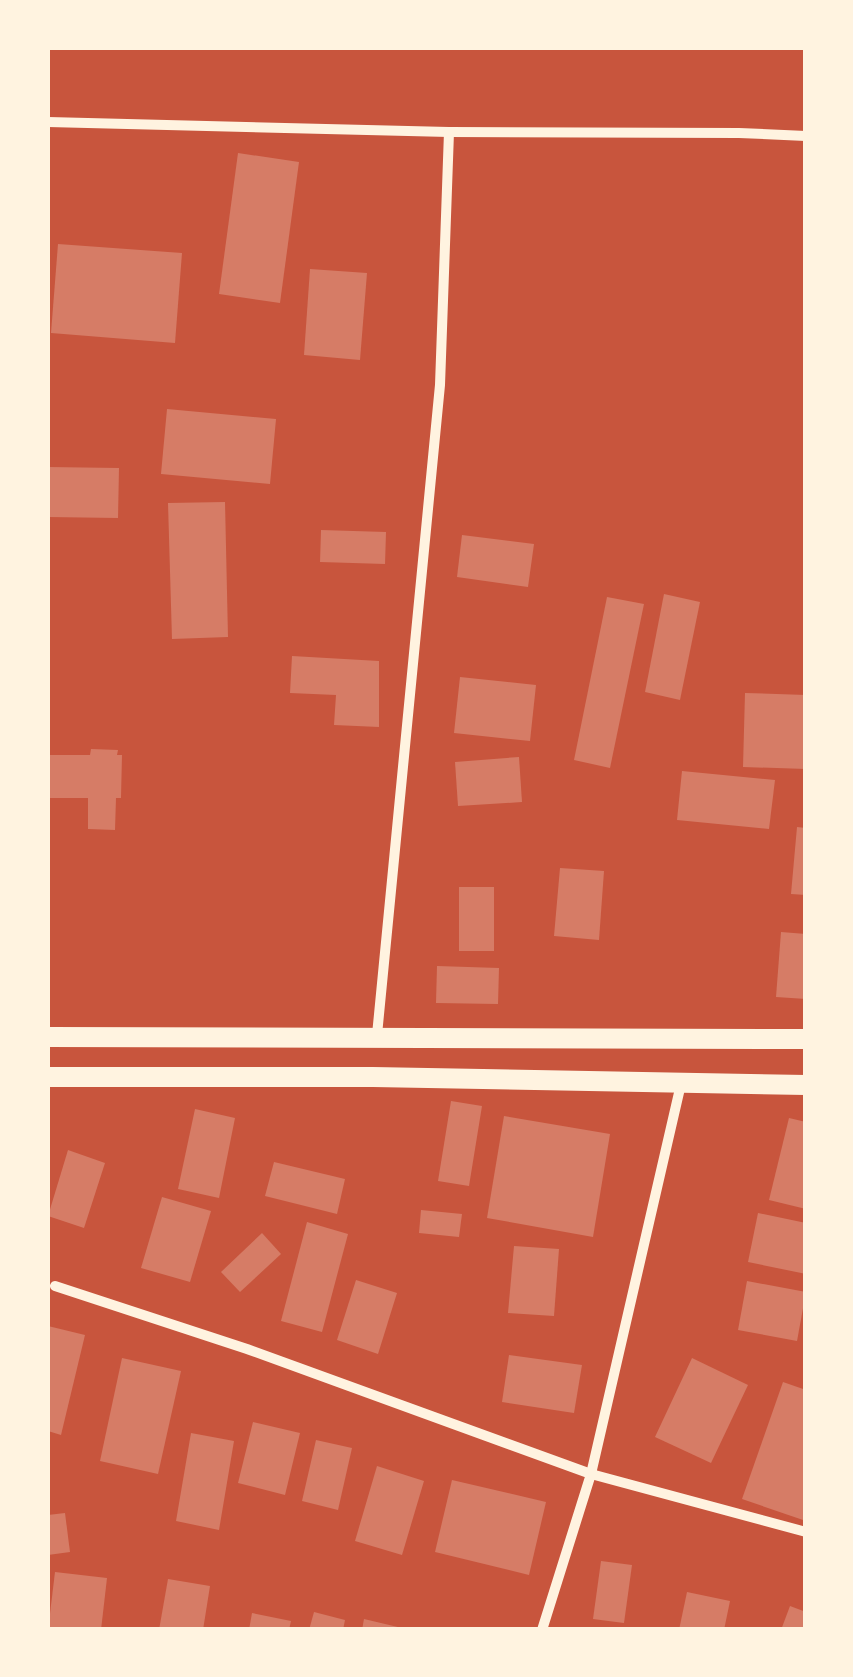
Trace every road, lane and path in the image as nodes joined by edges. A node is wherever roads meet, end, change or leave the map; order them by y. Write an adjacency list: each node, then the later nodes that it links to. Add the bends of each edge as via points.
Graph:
1 (48, 122): 2 (street)
2 (449, 132): 3 (street); 4 (street, via 440,385)
3 (806, 136)
4 (377, 1036): 5 (main road); 6 (main road)
5 (48, 1037)
6 (806, 1038)
7 (48, 1077): 8 (main road)
8 (680, 1084): 9 (main road); 11 (street)
9 (806, 1085)
10 (55, 1286): 11 (street)
11 (590, 1474): 12 (street); 13 (street)
12 (806, 1532)
13 (542, 1630)

